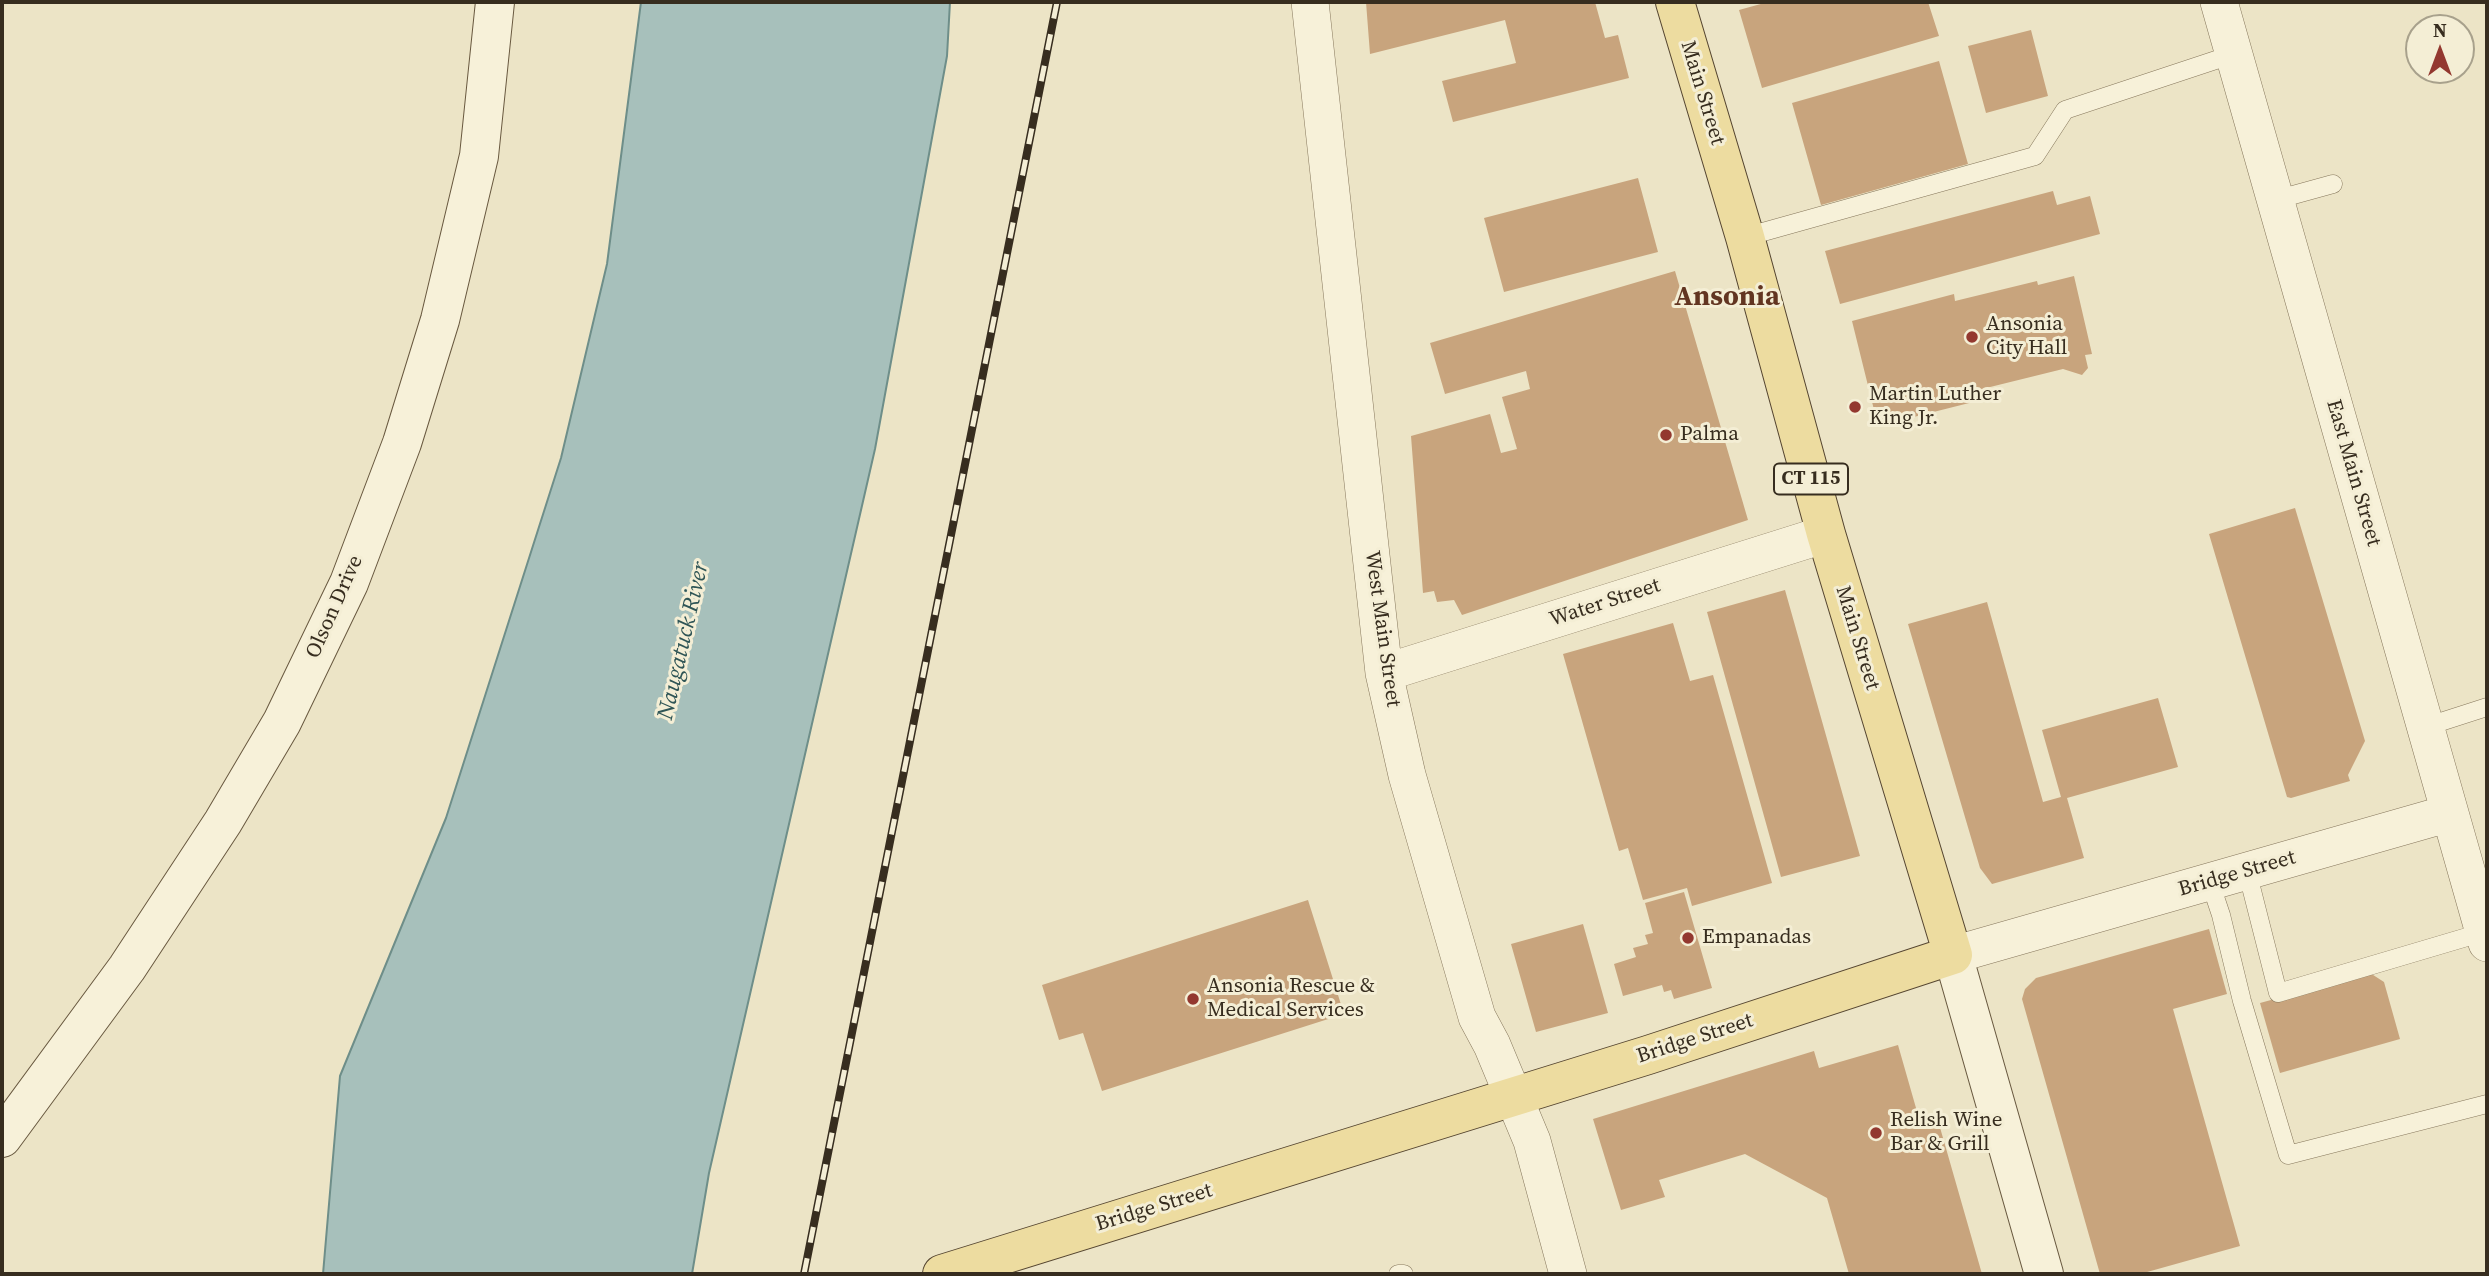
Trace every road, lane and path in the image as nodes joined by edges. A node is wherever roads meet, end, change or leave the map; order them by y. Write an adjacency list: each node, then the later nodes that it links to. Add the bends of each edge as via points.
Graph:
1 (495, 2): 20 (main road, Olson Drive, via 479,156 440,320 402,443 349,583 282,722 223,822 127,968)
2 (1310, 2): 10 (street, West Main Street)
3 (1675, 2): 8 (main road, Main Street / CT 115)
4 (2219, 2): 5 (street, East Main Street)
5 (2234, 54): 7 (street, East Main Street); 8 (lane, via 2065,110 2035,156)
6 (2333, 184): 7 (lane)
7 (2276, 200): 12 (street, East Main Street)
8 (1745, 237): 9 (main road, Main Street / CT 115)
9 (1826, 534): 10 (street, Water Street); 17 (main road, Main Street / CT 115)
10 (1384, 673): 18 (street, West Main Street, via 1407,775 1477,1017)
11 (2487, 707): 12 (lane)
12 (2425, 727): 13 (street, East Main Street)
13 (2450, 813): 14 (street, Bridge Street); 16 (street, East Main Street)
14 (2247, 872): 15 (street, Bridge Street); 16 (lane, via 2278,993)
15 (2210, 882): 17 (street, Bridge Street); 19 (lane, via 2288,1155)
16 (2486, 938)
17 (1953, 955): 18 (main road, Bridge Street); 25 (main road, Main Street / CT 115)
18 (1514, 1096): 21 (main road, Bridge Street); 24 (street, West Main Street, via 1532,1141)
19 (2487, 1104)
20 (2, 1138)
21 (943, 1274)
22 (1398, 1274): 23 (lane)
23 (1404, 1274)
24 (1568, 1274)
25 (2044, 1274)

